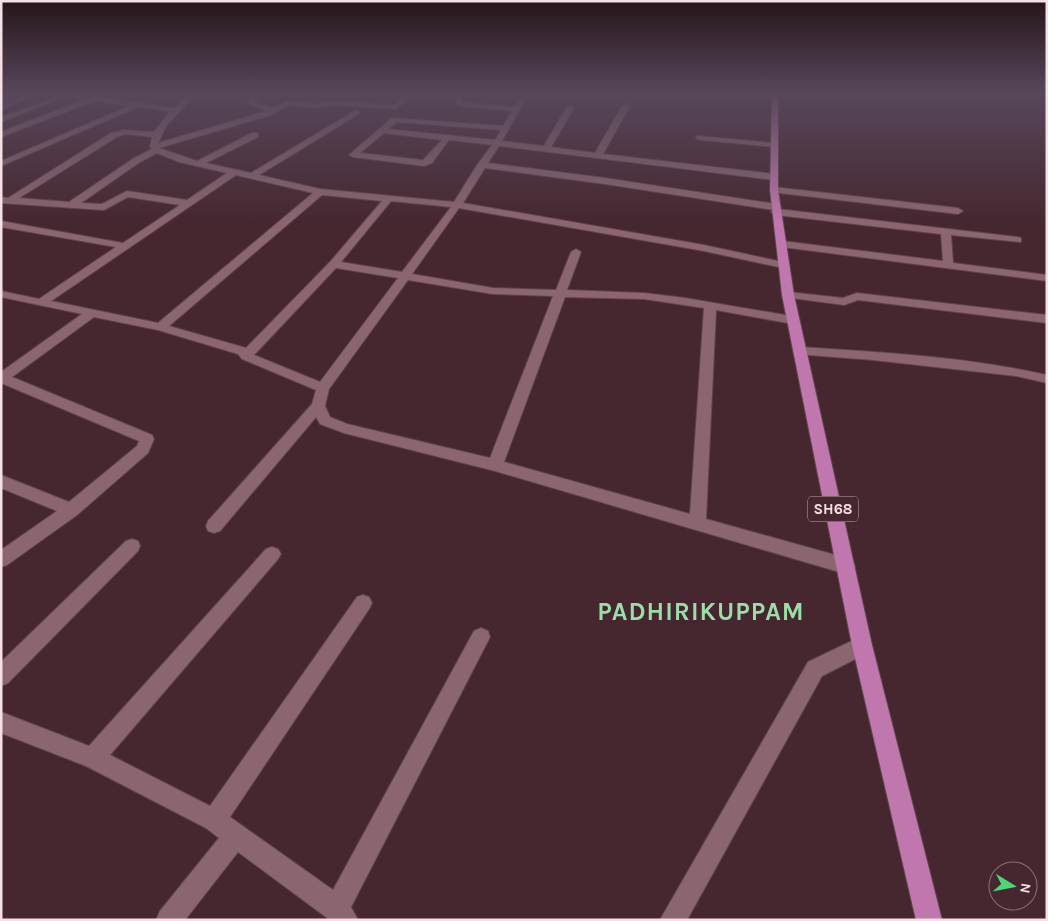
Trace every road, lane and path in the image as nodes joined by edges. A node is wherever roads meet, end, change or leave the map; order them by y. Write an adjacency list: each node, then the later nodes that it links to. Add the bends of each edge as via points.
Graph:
1 (156, 135): 17 (street)
2 (65, 136): 21 (street)
3 (112, 136): 28 (street)
4 (194, 136): 17 (street)
5 (253, 136): 20 (street)
6 (317, 136): 24 (street)
7 (376, 136): 13 (street, via 354,155 424,163)
8 (428, 136): 13 (street)
9 (502, 136): 15 (street)
10 (554, 136): 18 (street)
11 (609, 136): 19 (street)
12 (774, 136): 16 (main road, SH68)
13 (447, 138): 15 (street)
14 (700, 138): 16 (street)
15 (498, 143): 18 (street); 22 (street)
16 (774, 145): 25 (main road, SH68)
17 (156, 148): 20 (street, via 182,160); 30 (street)
18 (546, 149): 19 (street)
19 (598, 155): 25 (street)
20 (200, 163): 23 (street)
21 (1, 164)
22 (481, 165): 31 (street); 33 (street)
23 (236, 171): 24 (street); 29 (street)
24 (254, 175): 26 (street)
25 (774, 183): 33 (main road, SH68); 34 (street)
26 (320, 192): 27 (street); 54 (street)
27 (389, 198): 31 (street); 41 (street)
28 (6, 200): 30 (street); 32 (street)
29 (188, 203): 30 (street, via 127,194 104,207); 39 (street)
30 (71, 205)
31 (457, 205): 42 (street); 44 (street)
32 (1, 206)
33 (776, 209): 36 (street); 38 (main road, SH68)
34 (958, 211)
35 (1, 224): 39 (street)
36 (946, 232): 37 (street); 43 (street)
37 (1017, 240)
38 (782, 244): 42 (main road, SH68); 43 (street)
39 (126, 246): 49 (street)
40 (576, 252): 46 (street)
41 (334, 264): 44 (street); 56 (street)
42 (783, 265): 47 (main road, SH68)
43 (948, 265): 45 (street)
44 (406, 276): 46 (street, via 493,291); 59 (street)
45 (1047, 278)
46 (560, 292): 50 (street, via 644,296); 61 (street)
47 (788, 295): 52 (main road, SH68); 53 (street, via 844,302 857,296)
48 (5, 298): 49 (street)
49 (42, 302): 51 (street)
50 (710, 306): 52 (street); 64 (street)
51 (92, 313): 54 (street); 57 (street)
52 (793, 320): 55 (main road, SH68)
53 (1047, 320)
54 (160, 327): 56 (street, via 242,351)
55 (800, 350): 58 (street, via 1016,372); 69 (main road, SH68)
56 (246, 356): 59 (street)
57 (1, 378): 63 (street, via 147,439 143,449)
58 (1047, 379)
59 (323, 388): 60 (street)
60 (318, 406): 61 (street, via 325,420 344,428); 65 (street)
61 (496, 465): 64 (street)
62 (1, 481): 63 (street)
63 (71, 510): 68 (street)
64 (698, 523): 69 (street)
65 (214, 526)
66 (132, 546): 73 (street)
67 (272, 554): 75 (street)
68 (1, 560)
69 (846, 566): 72 (main road, SH68)
70 (363, 603): 76 (street)
71 (481, 637): 78 (street)
72 (862, 645): 80 (street, via 815,669); 81 (main road, SH68)
73 (1, 676)
74 (1, 722): 75 (street)
75 (93, 758): 76 (street)
76 (214, 820): 77 (street)
77 (236, 836): 78 (street); 79 (street)
78 (341, 914)
79 (169, 920)
80 (673, 920)
81 (929, 920)

